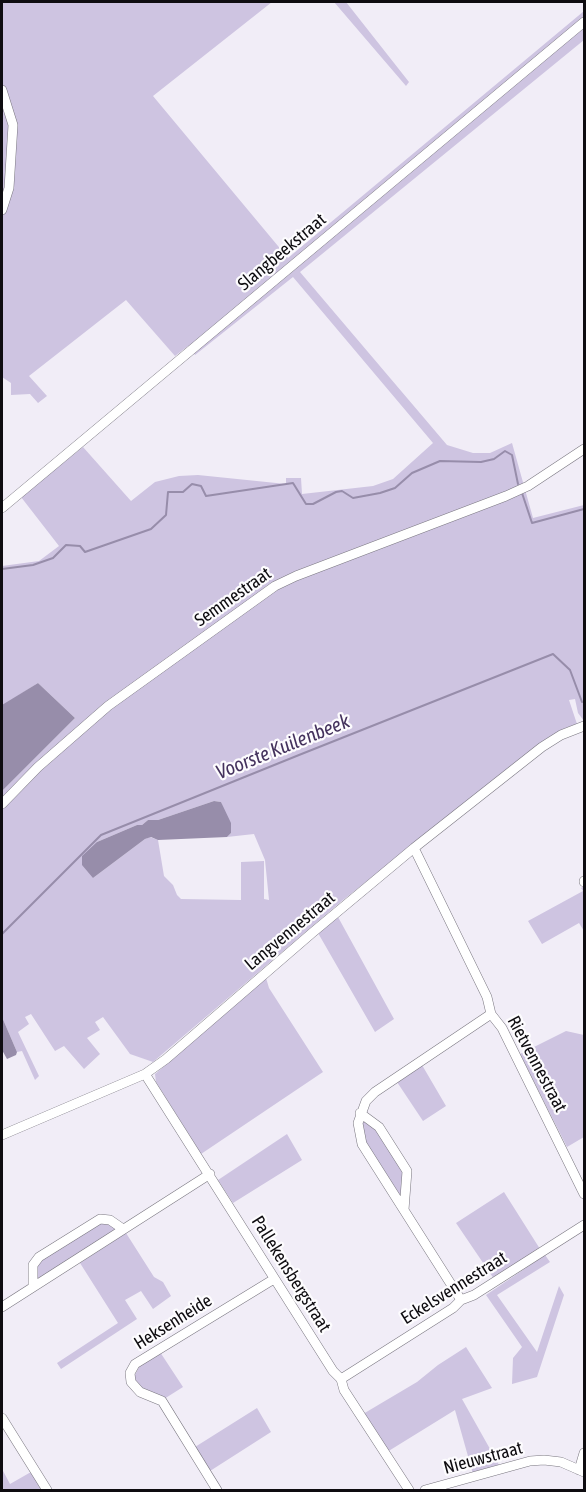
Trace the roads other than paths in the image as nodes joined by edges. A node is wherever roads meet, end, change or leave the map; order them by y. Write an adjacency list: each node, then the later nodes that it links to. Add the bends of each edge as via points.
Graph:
1 (585, 21): 5 (street, Slangbeekstraat)
2 (2, 90): 3 (street, via 13,124 9,189)
3 (2, 210)
4 (585, 449): 7 (street, Semmestraat, via 506,496 275,586 108,706)
5 (2, 508)
6 (585, 726): 8 (street, Langvennestraat, via 542,747)
7 (2, 804)
8 (414, 848): 9 (street, Rietvennestraat, via 487,997); 10 (street, Langvennestraat)
9 (491, 1014): 11 (street, Rietvennestraat, via 375,1092); 14 (street, Rietvennestraat, via 502,1028)
10 (145, 1074): 12 (street, Langvennestraat); 13 (street, Pallekensbergstraat)
11 (360, 1113): 15 (street, via 362,1144); 15 (street, via 379,1127 407,1171)
12 (2, 1135)
13 (210, 1174): 17 (street); 18 (street, Pallekensbergstraat)
14 (585, 1194)
15 (404, 1210): 20 (street)
16 (585, 1225): 20 (street, Eckelsvennestraat)
17 (123, 1229): 19 (street); 19 (street, via 110,1220 100,1219 39,1257 33,1265)
18 (274, 1279): 22 (street, Pallekensbergstraat); 27 (street, Heksenheide, via 135,1364 130,1373 131,1382 141,1392 162,1401)
19 (33, 1287): 21 (street)
20 (461, 1300): 22 (street, Eckelsvennestraat)
21 (2, 1307)
22 (341, 1379): 28 (street, Pallekensbergstraat, via 344,1390)
23 (2, 1418): 26 (street)
24 (585, 1453): 25 (street)
25 (582, 1471): 29 (street, Nieuwstraat, via 561,1462 530,1461)
26 (48, 1491)
27 (217, 1491)
28 (409, 1491)
29 (425, 1491)

